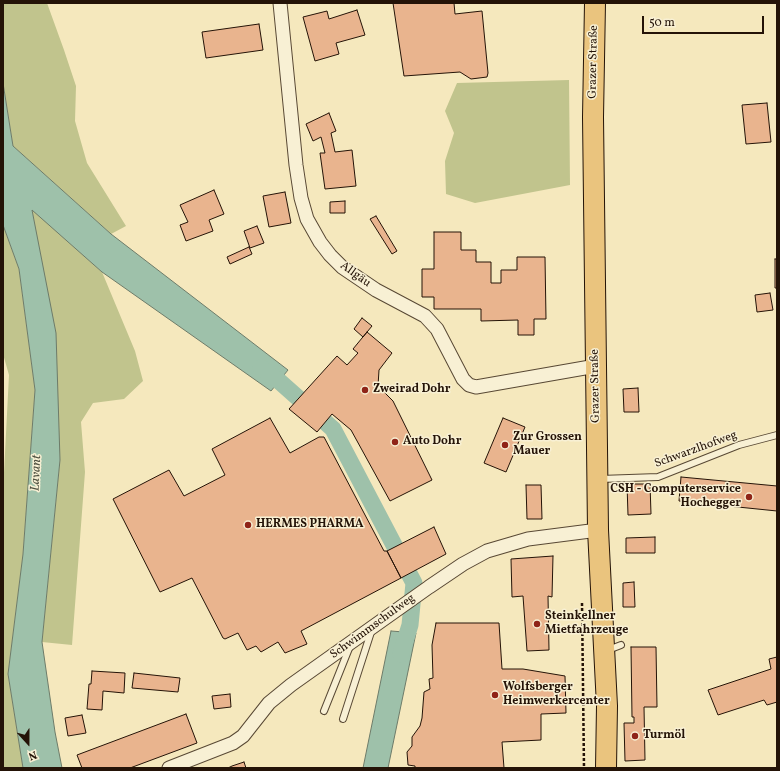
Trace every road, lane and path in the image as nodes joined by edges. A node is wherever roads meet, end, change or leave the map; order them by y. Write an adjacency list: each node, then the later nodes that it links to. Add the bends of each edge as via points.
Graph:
1 (280, 3): 3 (street, Allgäu, via 301,198 307,219 320,242 342,267 376,290 425,316 437,329 463,380 469,385 476,387)
2 (595, 3): 3 (main road, Grazer Straße, via 593,117)
3 (596, 366): 5 (main road, Grazer Straße)
4 (777, 435): 5 (lane, Schwarzlhofweg, via 739,445 658,477)
5 (598, 479): 6 (main road, Grazer Straße)
6 (598, 530): 7 (street, Schwimmschulweg, via 528,539 487,551 463,564); 12 (main road, Grazer Straße, via 612,648 607,706)
7 (373, 627): 8 (street, Schwimmschulweg); 10 (lane)
8 (351, 643): 9 (lane); 11 (street, Schwimmschulweg, via 269,703 243,736 233,743)
9 (324, 711)
10 (343, 719)
11 (169, 768)
12 (606, 768)

